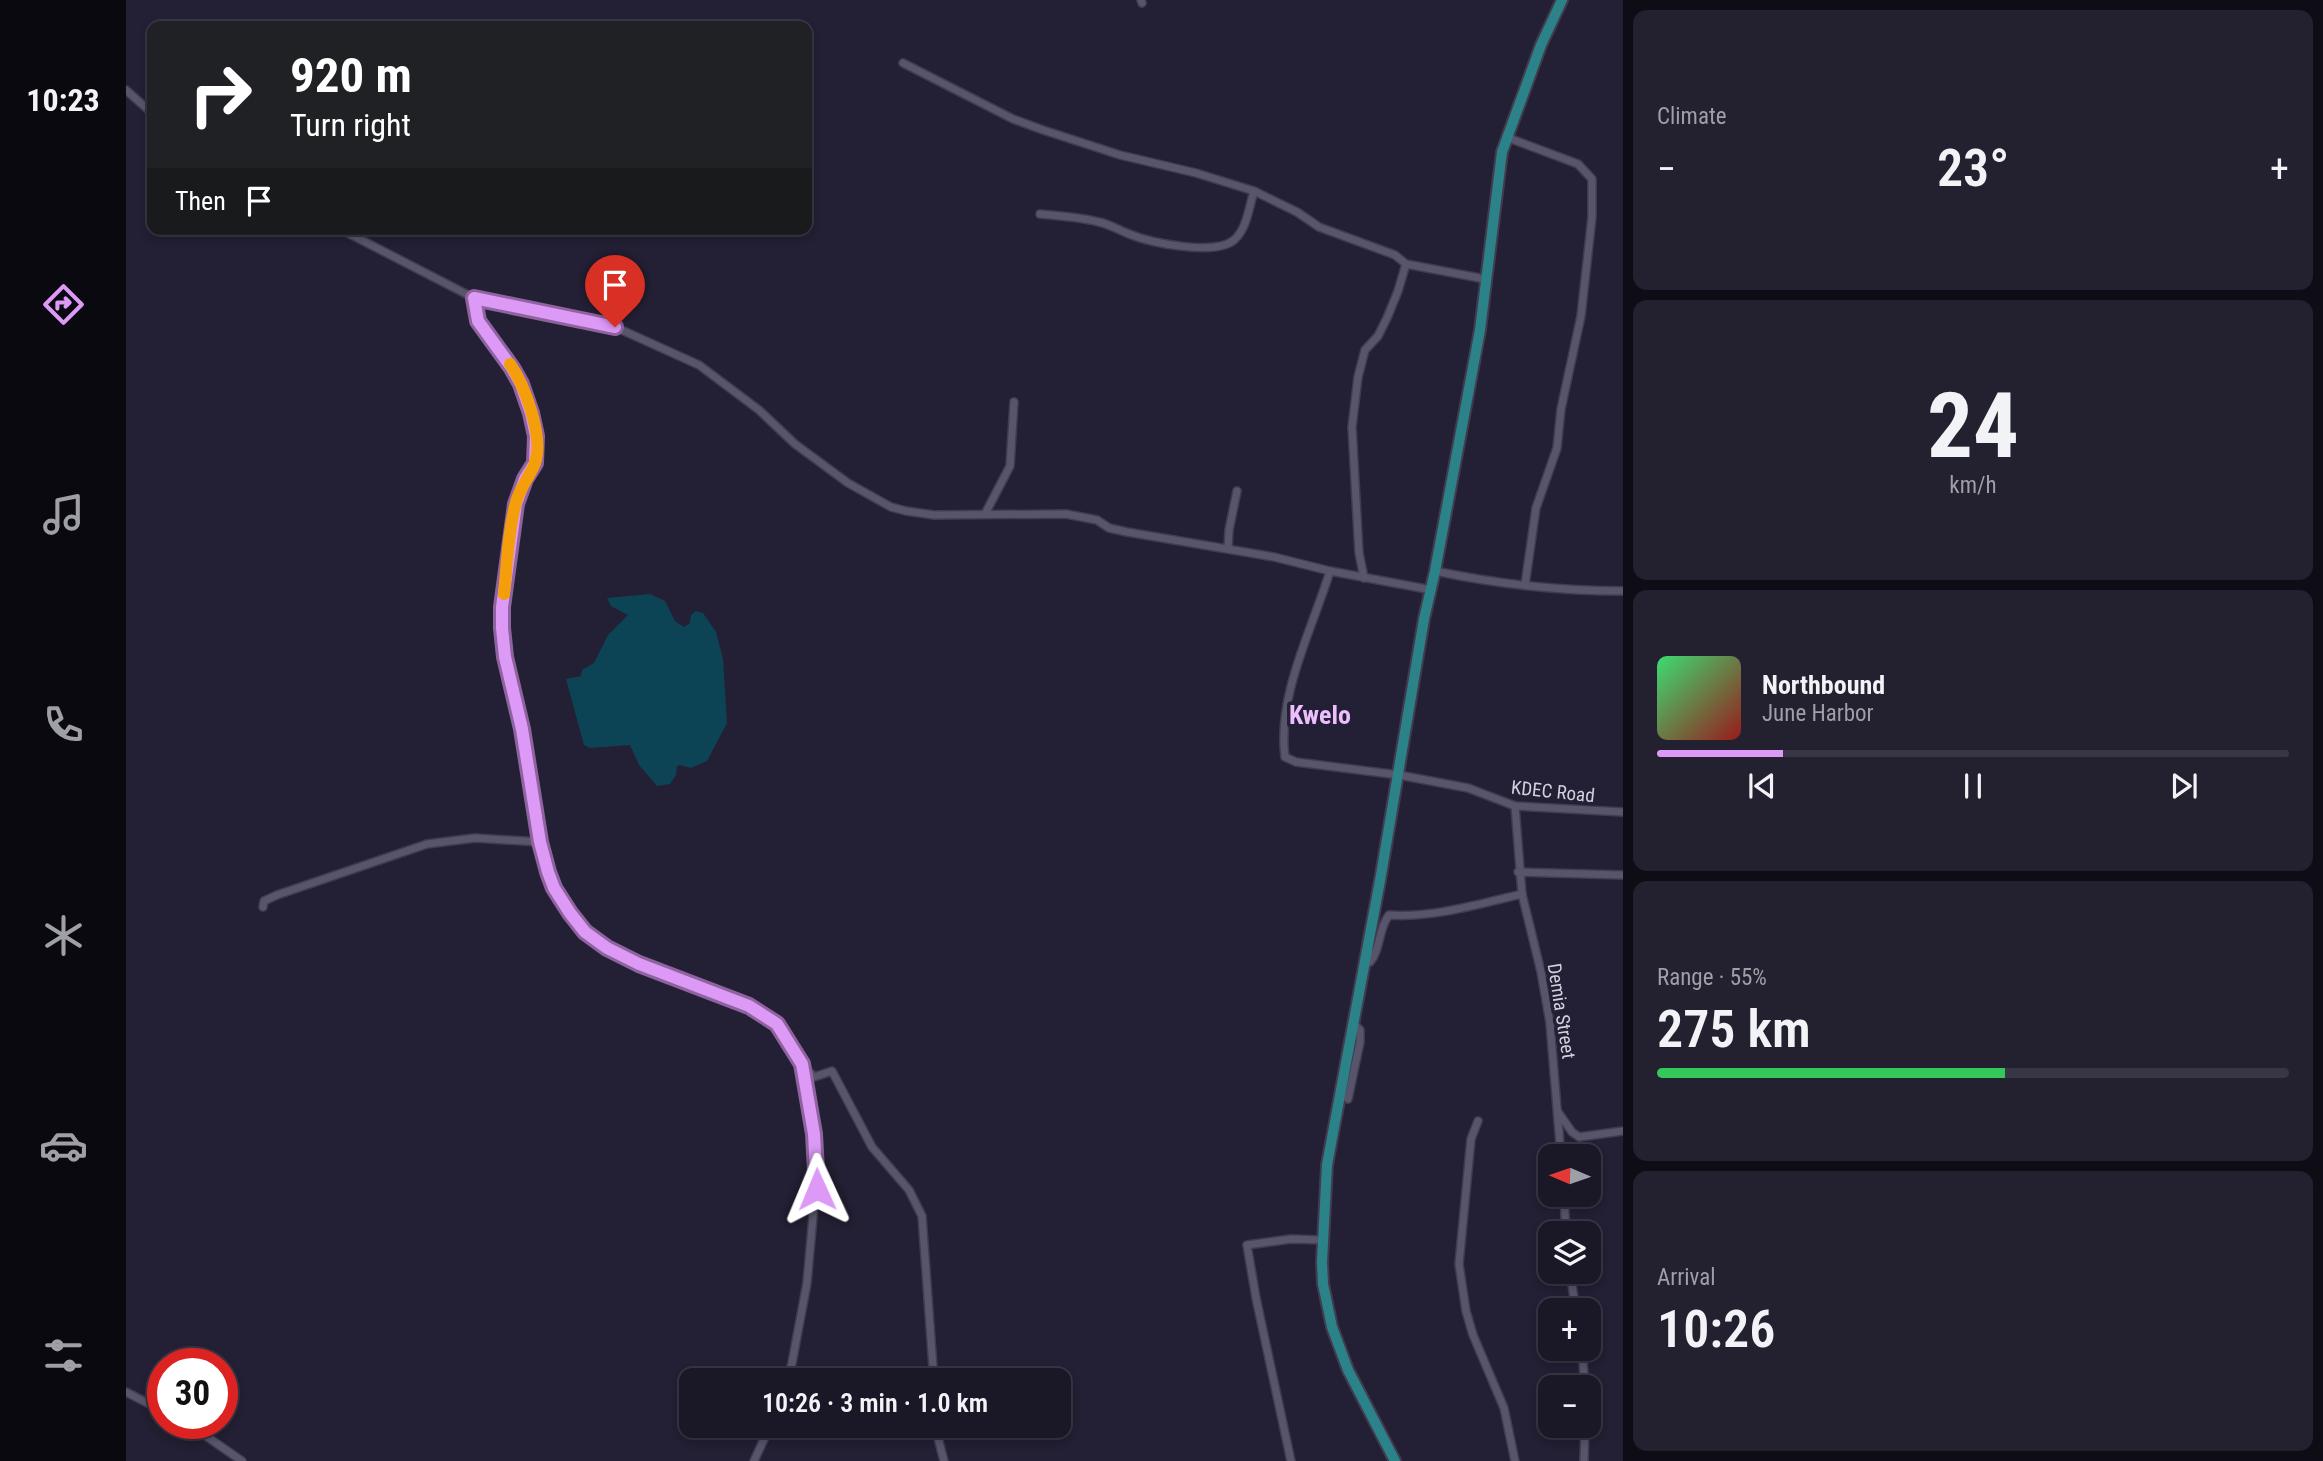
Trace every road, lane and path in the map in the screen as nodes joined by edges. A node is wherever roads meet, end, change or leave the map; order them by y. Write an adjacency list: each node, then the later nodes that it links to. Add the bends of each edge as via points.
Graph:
1 (1562, 0): 5 (main road)
2 (902, 63): 6 (street, via 1043,130)
3 (126, 90): 4 (street)
4 (147, 109)
5 (1506, 137): 10 (main road); 19 (street, via 1578,164 1592,179 1581,316 1557,448 1536,508)
6 (1254, 191): 7 (street, via 1244,227 1223,247 1170,243 1130,235 1098,221); 9 (street, via 1319,227 1395,255)
7 (1040, 214)
8 (352, 235): 11 (street)
9 (1405, 264): 10 (street); 18 (street, via 1387,318 1365,350 1358,377 1352,427)
10 (1486, 279): 17 (main road)
11 (474, 298): 14 (street, via 615,327 690,360 848,483 891,506 934,515); 25 (street, via 478,321 521,384 536,436 535,463 516,504 502,628)
12 (1014, 402): 14 (street, via 1010,466)
13 (1237, 491): 15 (street)
14 (985, 514): 15 (street, via 1066,513 1127,532)
15 (1228, 549): 16 (street)
16 (1330, 571): 18 (street); 22 (street, KDEC Road, via 1292,678 1282,738 1285,757)
17 (1435, 571): 19 (street); 20 (main road)
18 (1364, 578): 20 (street)
19 (1525, 585): 21 (street)
20 (1432, 590): 22 (main road)
21 (1623, 592)
22 (1399, 775): 23 (street, KDEC Road, via 1468,788); 30 (main road)
23 (1515, 806): 24 (street, KDEC Road); 26 (street, Demia Street)
24 (1623, 812)
25 (540, 842): 29 (street, via 475,838 428,844 278,895 264,901); 32 (street, via 554,888 585,932 639,964 771,1018)
26 (1518, 872): 27 (street); 28 (street, Demia Street)
27 (1623, 875)
28 (1522, 894): 30 (street, via 1411,916 1389,915 1381,926 1375,956); 34 (street, Demia Street, via 1550,1023)
29 (262, 907)
30 (1364, 962): 31 (main road)
31 (1353, 1023): 33 (street, via 1360,1030 1360,1042); 38 (main road, via 1331,1133)
32 (802, 1064): 39 (street, via 817,1184 807,1283); 40 (street, via 814,1077 832,1071 872,1147 909,1190 922,1216)
33 (1348, 1099)
34 (1558, 1112): 36 (street, via 1579,1137); 37 (street, Demia Street)
35 (1478, 1121): 52 (street, via 1468,1159 1460,1272 1466,1311 1504,1408)
36 (1623, 1131)
37 (1560, 1144)
38 (1322, 1240): 50 (street, via 1291,1238 1247,1245); 51 (main road, via 1323,1284 1332,1327 1348,1370)
39 (791, 1368)
40 (933, 1368)
41 (126, 1392): 42 (street)
42 (147, 1403)
43 (765, 1438): 48 (street)
44 (938, 1438): 49 (street)
45 (1584, 1438): 53 (street)
46 (210, 1439): 47 (street)
47 (242, 1461)
48 (754, 1461)
49 (944, 1461)
50 (1291, 1461)
51 (1395, 1461)
52 (1515, 1461)
53 (1584, 1461)

